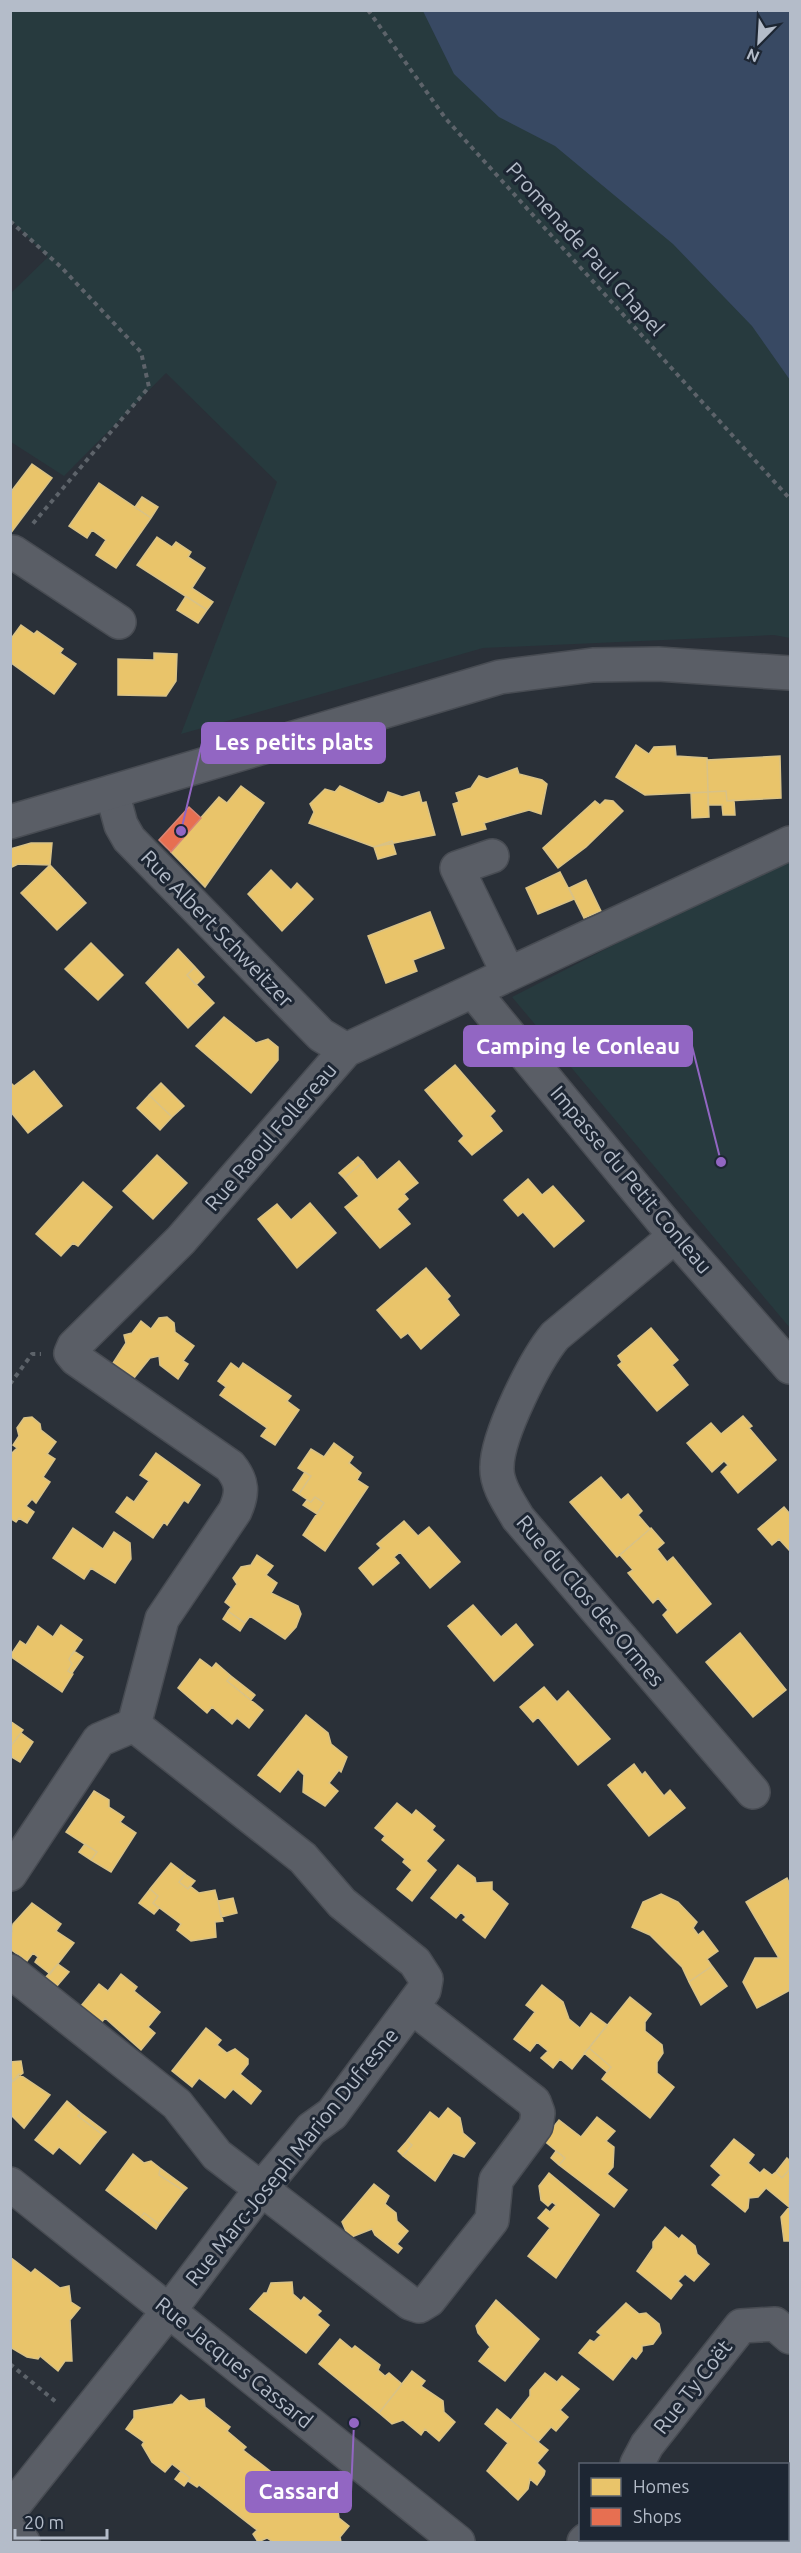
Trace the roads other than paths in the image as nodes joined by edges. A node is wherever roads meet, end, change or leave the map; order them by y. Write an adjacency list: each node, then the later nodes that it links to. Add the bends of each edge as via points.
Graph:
1 (12, 553): 2 (street)
2 (119, 622)
3 (790, 673): 4 (street, via 658,664 593,665 500,677)
4 (112, 792): 5 (street); 10 (street, Rue Albert Schweitzer, via 129,839 321,1035)
5 (10, 822)
6 (790, 843): 8 (street, Rue Raoul Follereau)
7 (492, 856): 8 (street, via 457,868)
8 (508, 973): 9 (street, Rue Raoul Follereau)
9 (472, 991): 10 (street, Rue Raoul Follereau); 11 (street, Impasse du Petit Conleau)
10 (346, 1050): 13 (street, Rue Raoul Follereau, via 181,1240 71,1353 230,1466 239,1478 241,1492 235,1511 162,1619)
11 (675, 1236): 12 (street, Impasse du Petit Conleau); 14 (street, Rue du Clos des Ormes, via 555,1335 544,1349 514,1412 496,1467 499,1482 518,1518)
12 (790, 1367)
13 (134, 1725): 15 (street, via 99,1740); 17 (street, Rue Marc-Joseph Marion Dufresne, via 303,1858 342,1903 415,1962 426,1979 424,1990)
14 (753, 1792)
15 (10, 1874)
16 (10, 1971): 19 (street, via 177,2104 217,2155)
17 (412, 2007): 19 (street, Rue Marc-Joseph Marion Dufresne, via 332,2114 311,2129); 19 (street, via 534,2102 538,2113 536,2126 496,2180 492,2220 429,2300 419,2306 410,2303)
18 (10, 2184): 20 (street, Rue Jacques Cassard)
19 (262, 2188): 20 (street, Rue Marc-Joseph Marion Dufresne)
20 (169, 2311): 23 (street, Rue Marc-Joseph Marion Dufresne); 26 (street, Rue Jacques Cassard)
21 (790, 2337): 22 (street, Rue Ty Coët, via 774,2324 741,2326 647,2445)
22 (638, 2463)
23 (10, 2510)
24 (10, 2532): 25 (street)
25 (23, 2542)
26 (458, 2542)

